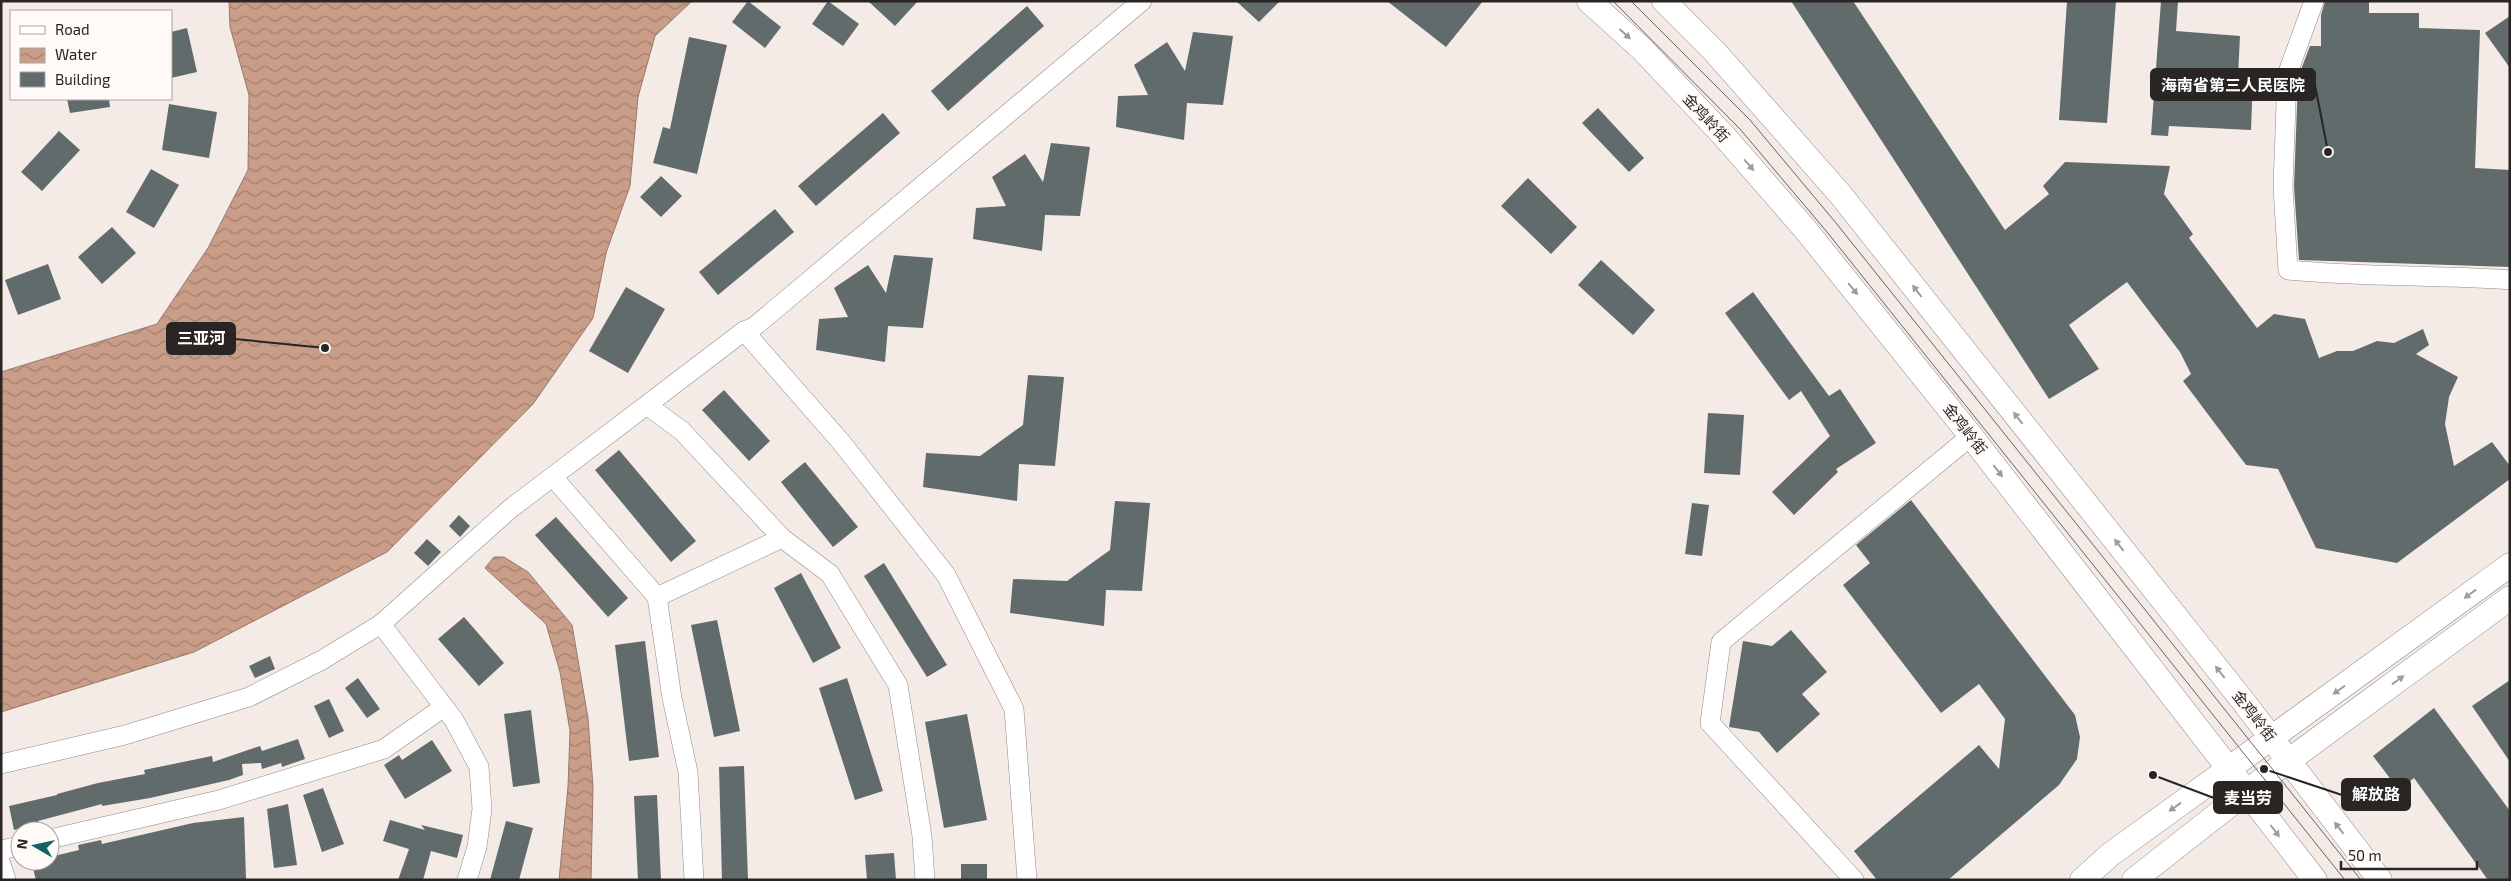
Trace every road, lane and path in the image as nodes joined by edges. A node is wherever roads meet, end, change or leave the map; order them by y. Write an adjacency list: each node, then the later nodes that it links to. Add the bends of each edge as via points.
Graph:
1 (1142, 1): 6 (street, via 754,327)
2 (1589, 1): 8 (main road, 金鸡岭街, one-way to 8, via 1642,49 1724,136 1805,229)
3 (1664, 1): 16 (main road, 金鸡岭街, one-way to 3, via 1840,194 1716,52)
4 (2314, 1): 5 (street, via 2287,75 2283,187 2288,270)
5 (2510, 280)
6 (744, 331): 7 (street); 27 (street, via 841,442 946,575 1014,709)
7 (648, 406): 9 (street); 10 (street, via 682,431)
8 (1971, 436): 19 (main road, 金鸡岭街, one-way to 19); 28 (street, via 1721,642 1710,723)
9 (553, 477): 12 (street); 14 (street, via 510,509)
10 (782, 538): 12 (street); 26 (street, via 830,574 898,685 922,836)
11 (2510, 565): 16 (main road, one-way to 16)
12 (657, 597): 25 (street, via 672,698 688,772)
13 (2510, 598): 17 (main road, one-way to 13)
14 (381, 624): 15 (street); 18 (street, via 322,660 249,697 125,735)
15 (444, 707): 21 (street, via 384,749 219,800); 24 (street, via 479,767 482,809 477,848)
16 (2272, 738): 17 (main road, 金鸡岭街); 19 (main road)
17 (2288, 761): 20 (main road); 32 (main road, 金鸡岭街, one-way to 17)
18 (1, 764)
19 (2228, 768): 20 (main road, 金鸡岭街); 29 (main road, one-way to 29, via 2111,854)
20 (2246, 792): 30 (main road); 31 (main road, 金鸡岭街, one-way to 31)
21 (60, 837)
22 (1, 864): 23 (street)
23 (6, 880)
24 (467, 880)
25 (694, 880)
26 (925, 880)
27 (1027, 880)
28 (1854, 880)
29 (2082, 880)
30 (2134, 880)
31 (2315, 880)
32 (2380, 880)

